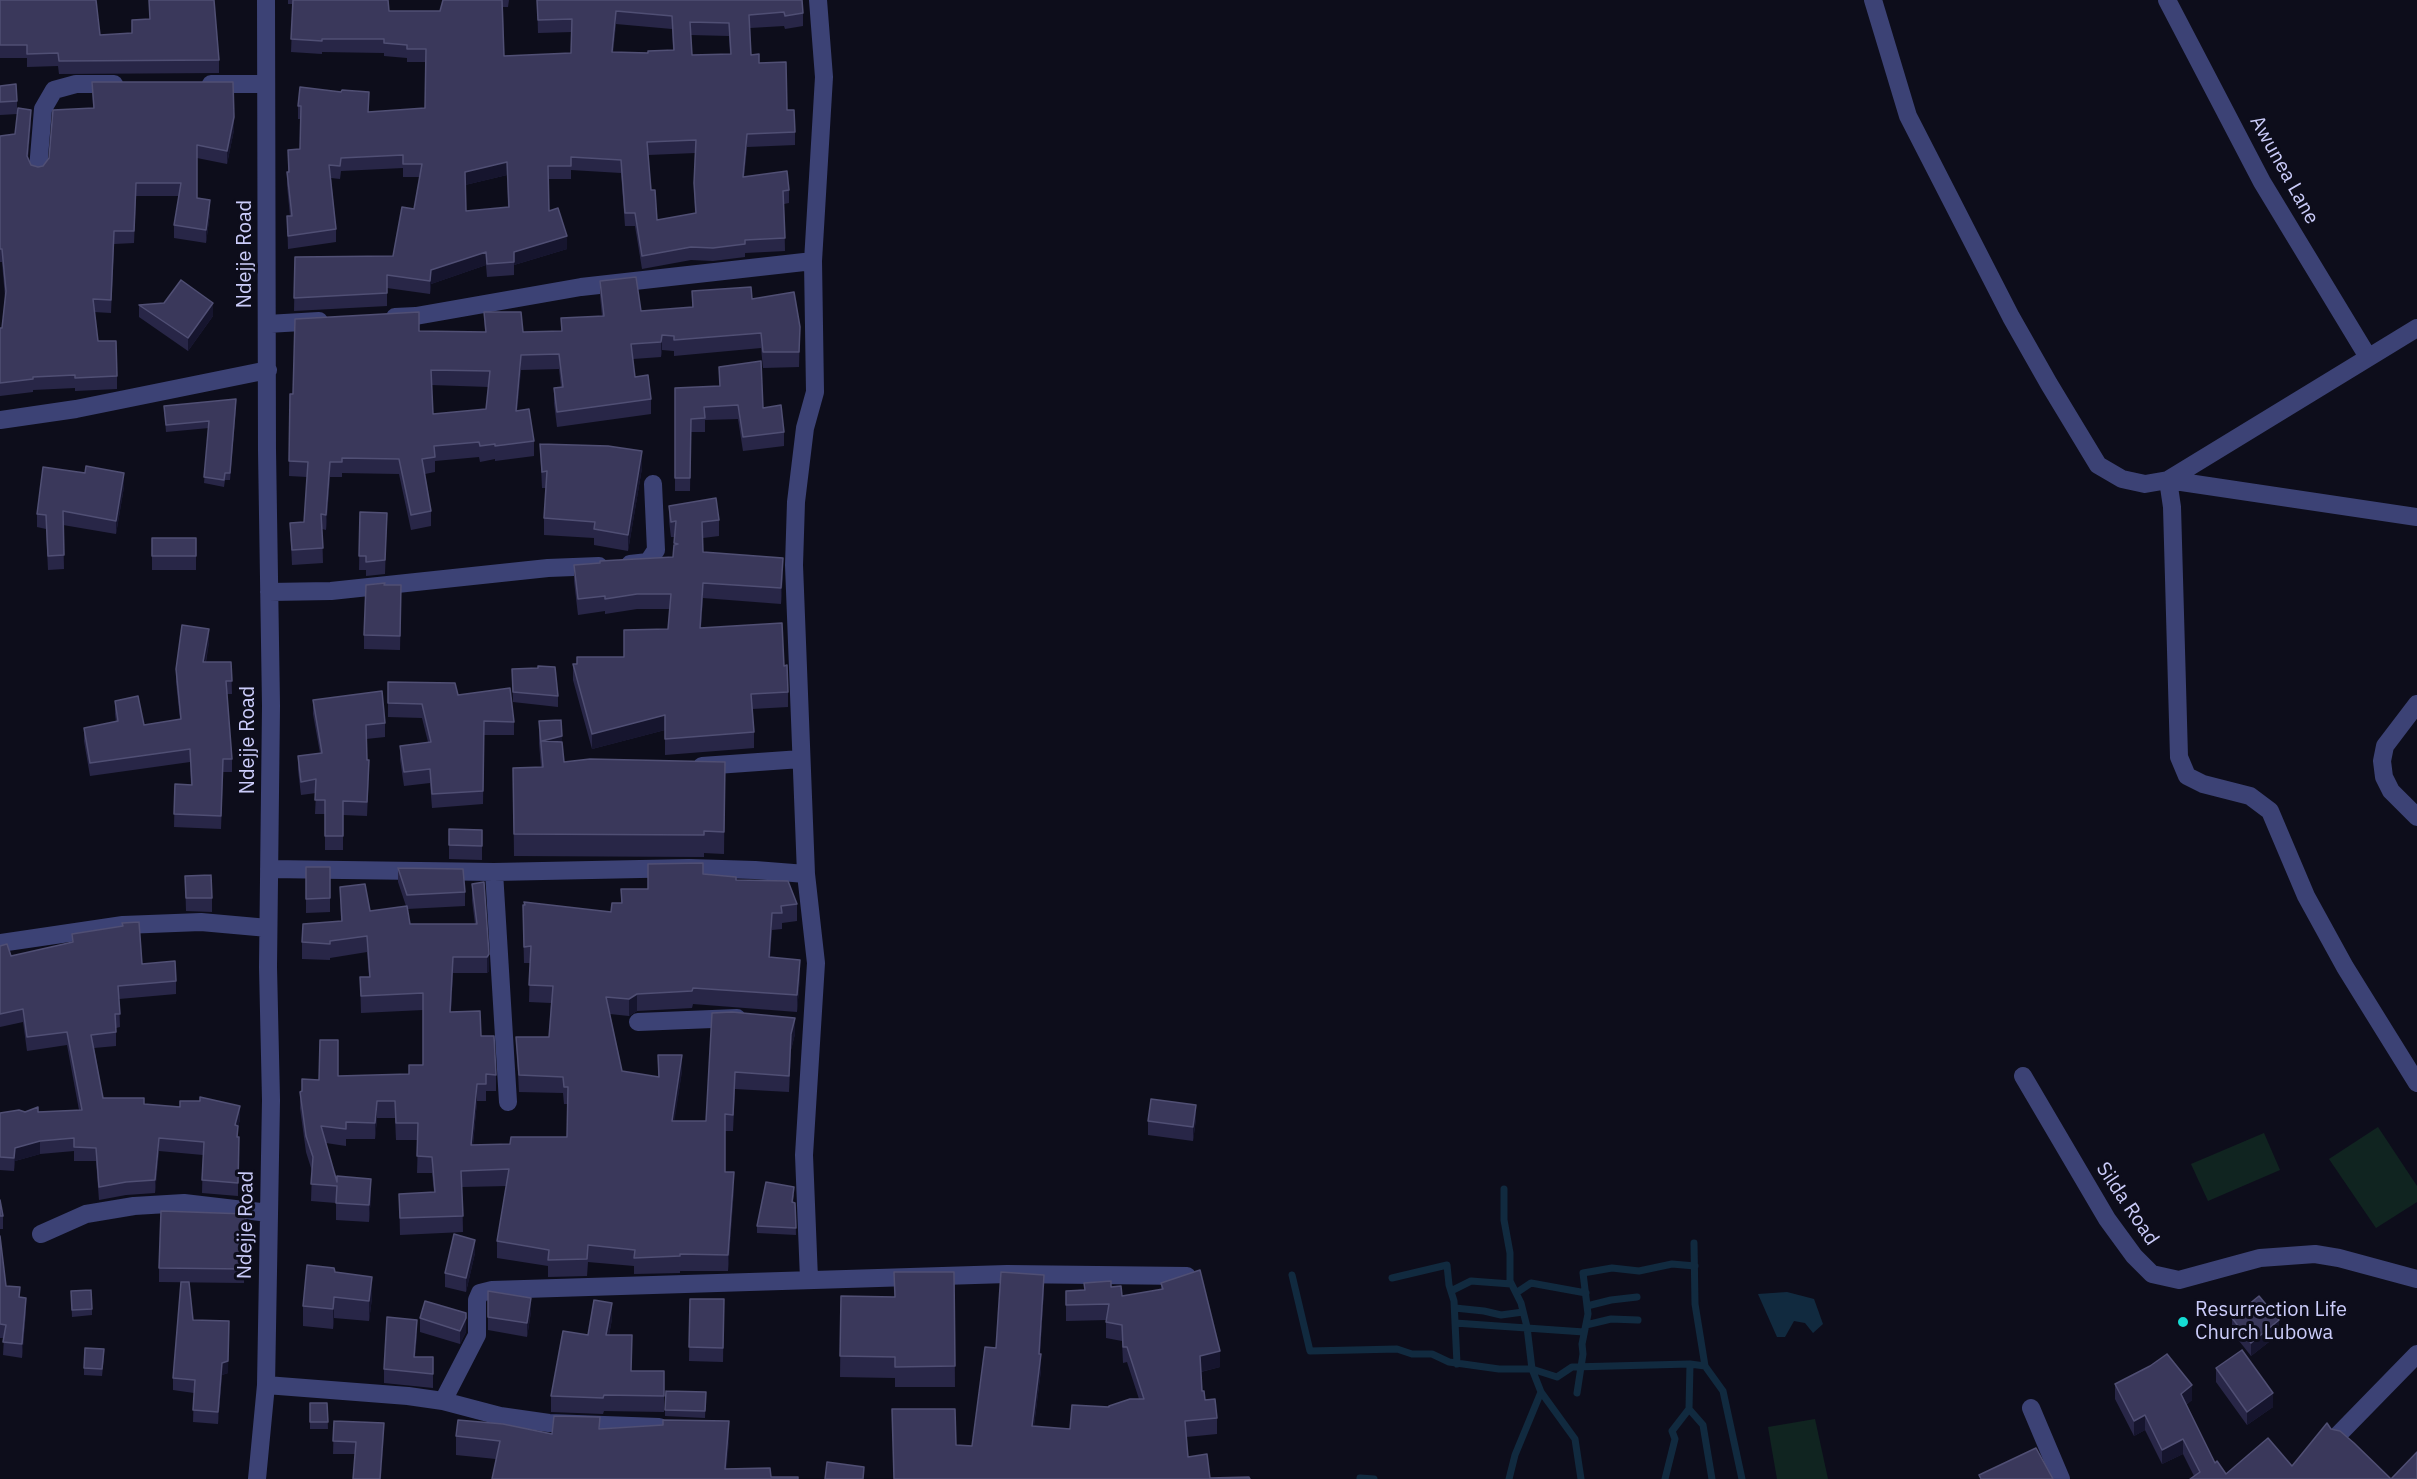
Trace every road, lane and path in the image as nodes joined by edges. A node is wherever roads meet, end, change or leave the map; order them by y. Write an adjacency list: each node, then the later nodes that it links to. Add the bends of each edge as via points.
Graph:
1 (266, 0): 7 (street, Ndejje Road)
2 (818, 0): 9 (street, via 824,77)
3 (1873, 0): 17 (street, via 1908,116 2011,317 2098,465 2122,479 2145,484)
4 (2167, 0): 14 (street, Awunea Lane, via 2262,182)
5 (135, 84): 8 (street, via 76,84 54,90 43,109)
6 (195, 84): 7 (street)
7 (266, 84): 12 (street, Ndejje Road)
8 (38, 169)
9 (813, 261): 10 (street, via 581,287 416,316); 22 (street, via 815,392 805,428 796,502 794,565)
10 (382, 318)
11 (336, 321): 12 (street)
12 (267, 324): 15 (street, Ndejje Road)
13 (2417, 328): 14 (street)
14 (2368, 357): 17 (street)
15 (268, 370): 16 (street, via 76,409); 20 (street, Ndejje Road)
16 (0, 420)
17 (2168, 480): 19 (street); 35 (street, via 2179,757 2187,776 2250,796 2270,811 2306,897)
18 (653, 484): 20 (street, via 656,550 648,562 548,568 331,591)
19 (2417, 517)
20 (269, 592): 25 (street, Ndejje Road)
21 (2417, 704): 24 (street, via 2385,746 2382,761 2391,791)
22 (801, 759): 23 (street); 27 (street)
23 (690, 766)
24 (2417, 817)
25 (269, 869): 26 (street); 28 (street, Ndejje Road)
26 (494, 872): 27 (street, via 688,868); 36 (street)
27 (806, 874): 33 (street, via 816,963)
28 (268, 928): 29 (street, via 201,922 123,925); 37 (street, Ndejje Road)
29 (0, 943)
30 (755, 1020): 31 (street, via 732,1017)
31 (638, 1022)
32 (790, 1023): 33 (street)
33 (813, 1025): 40 (street, via 804,1155)
34 (2023, 1076): 41 (street, Silda Road, via 2107,1218 2151,1274 2179,1280 2260,1258 2316,1254)
35 (2417, 1083)
36 (507, 1102)
37 (269, 1213): 38 (street, via 184,1203 134,1206 86,1214); 43 (street, Ndejje Road)
38 (41, 1234)
39 (1187, 1276): 40 (street, via 1007,1274)
40 (809, 1279): 44 (street, via 480,1293 477,1335)
41 (2417, 1279)
42 (2417, 1354): 47 (street)
43 (266, 1385): 44 (street); 48 (street, Ndejje Road)
44 (443, 1401): 46 (street, via 500,1416 549,1423)
45 (2031, 1408): 49 (street)
46 (676, 1428)
47 (2338, 1436)
48 (257, 1479)
49 (2061, 1479)

